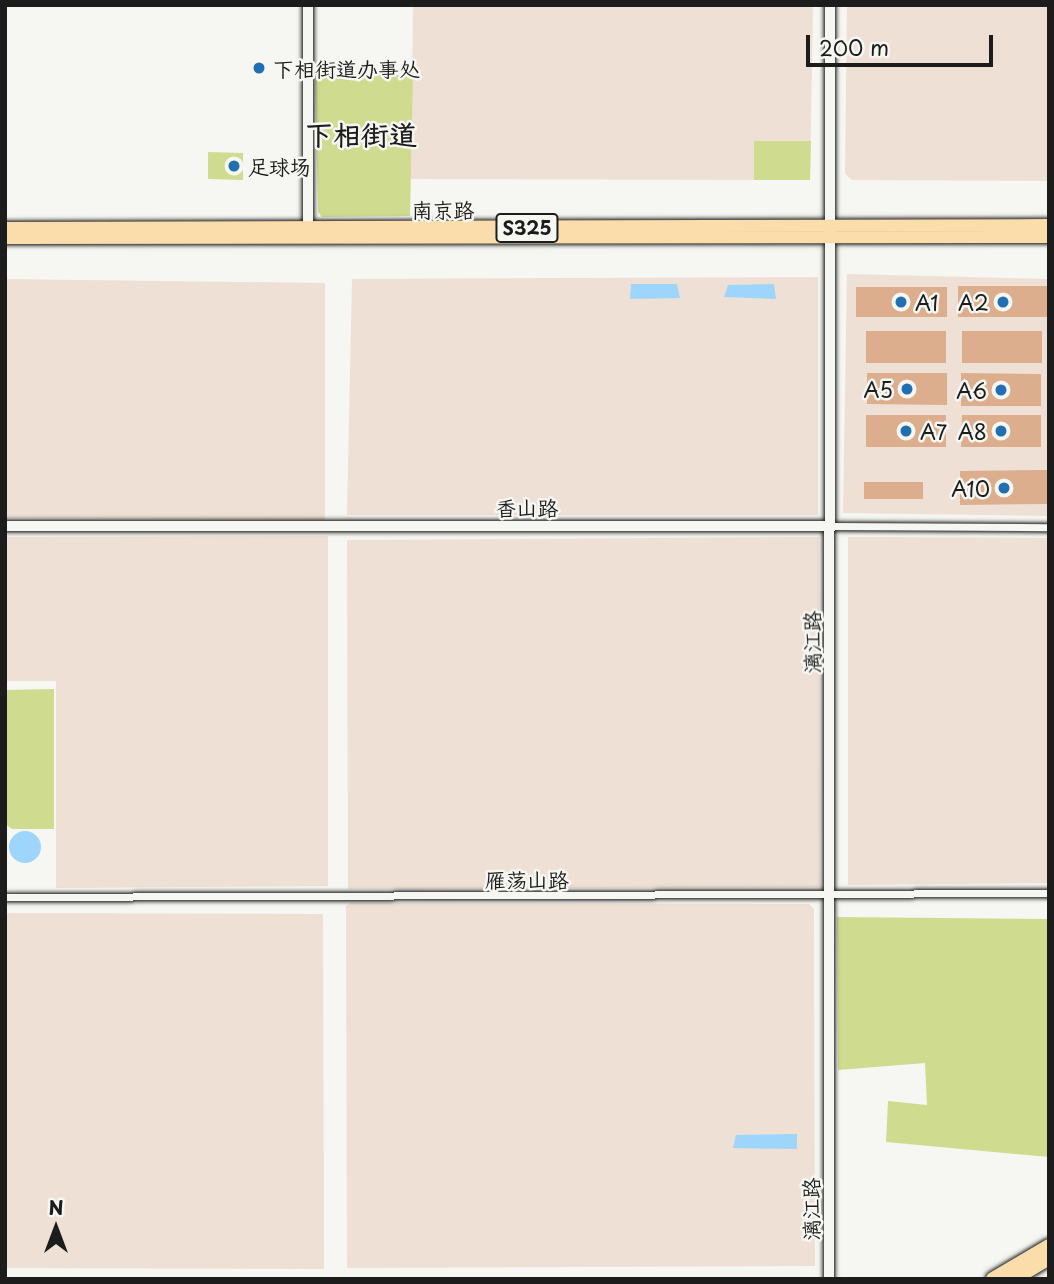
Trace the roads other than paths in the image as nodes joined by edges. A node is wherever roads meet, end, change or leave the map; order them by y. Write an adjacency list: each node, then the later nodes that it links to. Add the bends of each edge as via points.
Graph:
1 (308, 5): 6 (street)
2 (830, 5): 5 (street, 漓江路)
3 (1049, 225): 5 (main road, 南京路 / S325)
4 (5, 228): 6 (main road, 南京路 / S325)
5 (829, 232): 6 (main road, 南京路 / S325); 7 (main road, 南京路 / S325); 10 (street, 漓江路)
6 (308, 234): 9 (main road, 南京路 / S325)
7 (866, 237): 8 (main road, 南京路 / S325); 10 (street, via 844,242 836,250)
8 (1049, 237)
9 (5, 239)
10 (829, 300): 12 (street, 漓江路)
11 (5, 526): 12 (street, 香山路)
12 (831, 526): 13 (street, 香山路); 15 (street, 漓江路)
13 (1049, 527)
14 (1049, 893): 15 (street, 雁荡山路)
15 (829, 896): 16 (street, 雁荡山路); 19 (street, 漓江路)
16 (5, 897)
17 (1049, 1246): 20 (highway)
18 (1049, 1258): 21 (highway)
19 (829, 1279)
20 (993, 1279)
21 (1014, 1279)

